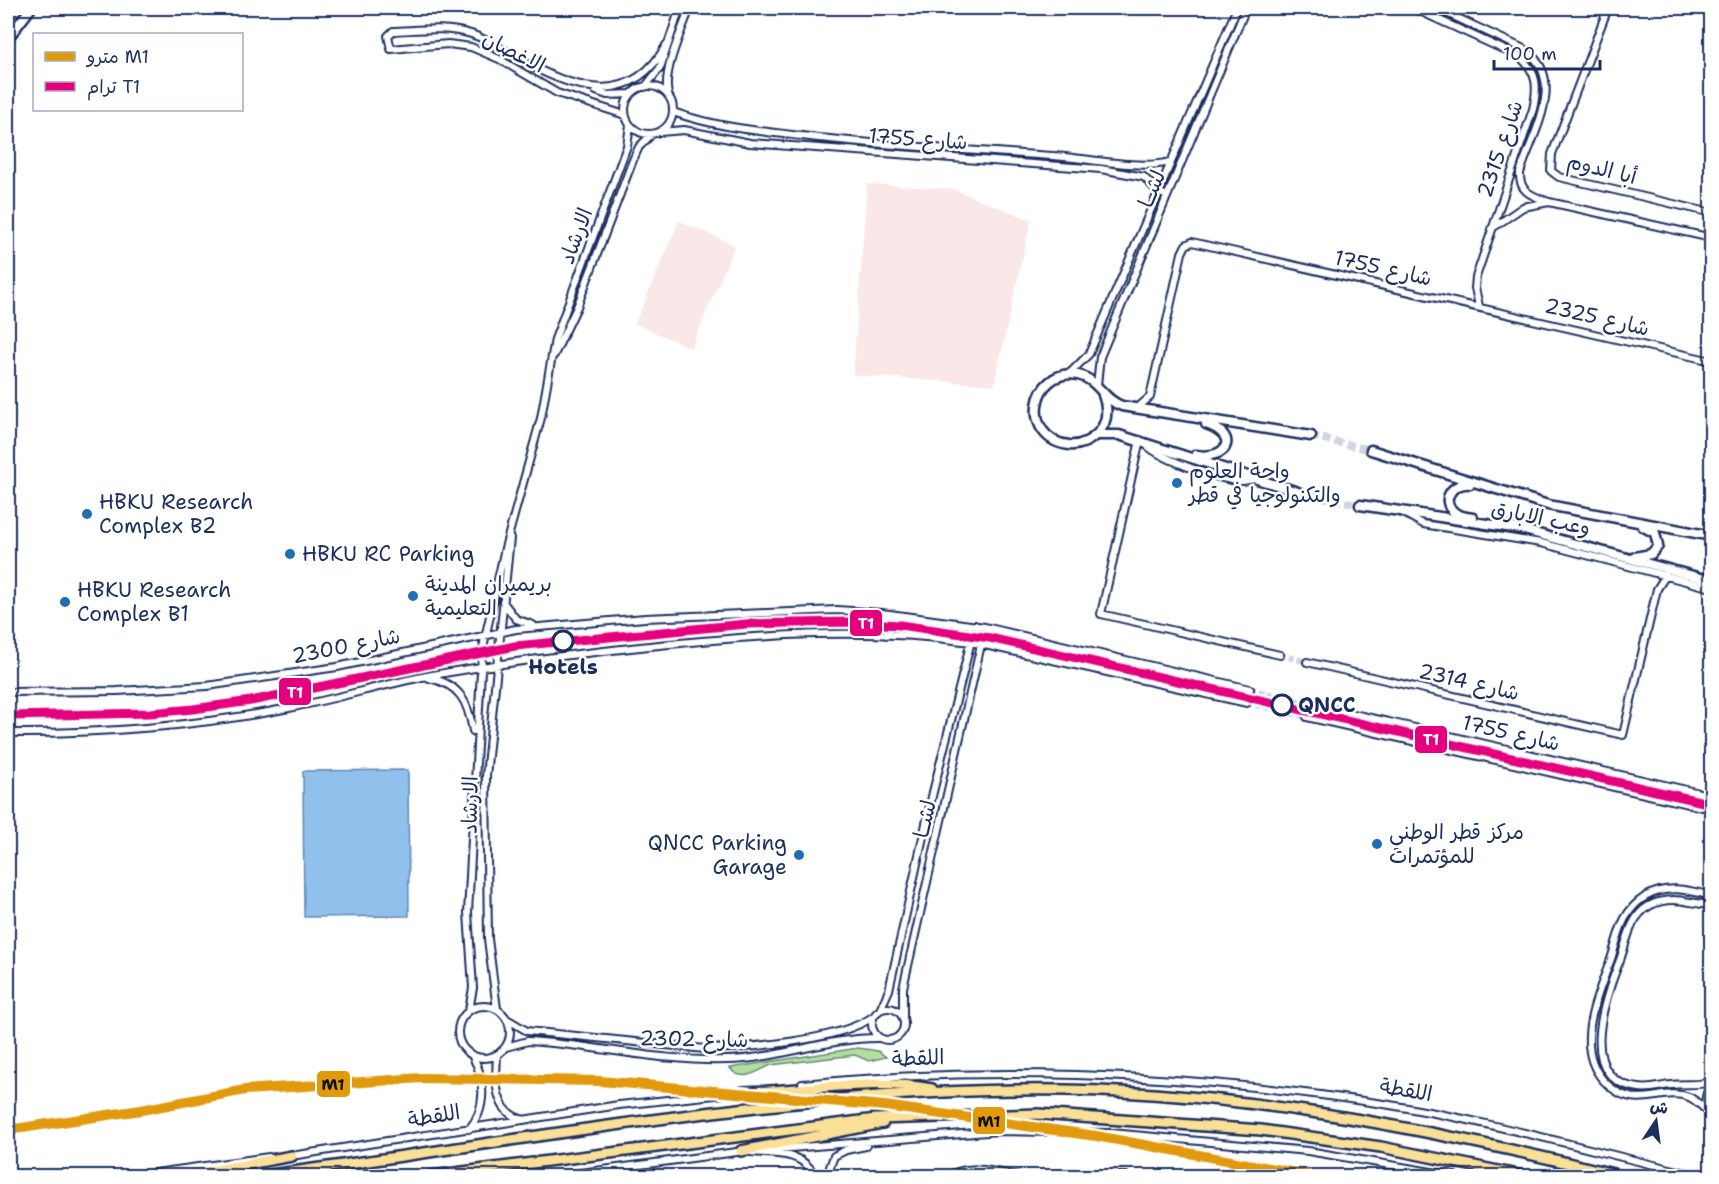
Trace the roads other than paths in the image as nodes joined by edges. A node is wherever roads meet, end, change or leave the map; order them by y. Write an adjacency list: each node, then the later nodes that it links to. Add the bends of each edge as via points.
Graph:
1 (31, 8): 9 (street)
2 (680, 8): 10 (street)
3 (690, 8): 14 (street, via 667,77)
4 (1237, 8): 20 (street, لشــا)
5 (1246, 8): 22 (street, لشــا)
6 (1413, 8): 25 (street, شارع 2315, via 1520,57 1534,74 1537,88 1533,109)
7 (1436, 8): 23 (street, شارع 2315, via 1524,49 1545,70 1546,98 1520,183 1526,192)
8 (1608, 8): 24 (street, أبا الدوم, via 1552,154 1551,171 1559,177)
9 (8, 38)
10 (667, 44): 11 (street, الاغصان, via 653,65 633,81 609,89); 12 (street, via 658,74)
11 (585, 87): 13 (street, الاغصان, via 607,95); 16 (street, الاغصان, via 552,75 472,34 447,28 393,31 388,36 391,48 448,44 471,47 557,93)
12 (645, 87): 13 (street); 14 (street, via 658,88)
13 (631, 94): 16 (street)
14 (669, 98): 15 (street)
15 (673, 112): 18 (street); 20 (street, شارع 1755, via 731,128 836,140 1097,159 1147,167)
16 (625, 115): 17 (street)
17 (630, 125): 19 (street, via 639,132); 28 (street, الارشاد, via 627,146 560,324)
18 (660, 132): 19 (street); 21 (street, شارع 1755, via 684,130 750,143 1101,169 1144,177)
19 (652, 134): 28 (street, الارشاد, via 633,160 577,307)
20 (1170, 162): 21 (street, لشــا)
21 (1158, 192): 22 (street, شارع 1755); 30 (street, لشــا, via 1089,354)
22 (1167, 195): 31 (street, لشــا, via 1100,357)
23 (1549, 202): 25 (street, شارع 2315, via 1522,207); 26 (street, شارع 2315)
24 (1712, 213)
25 (1490, 230): 27 (street, شارع 2315, via 1474,284)
26 (1712, 238)
27 (1479, 306): 29 (street, شارع 2325); 33 (street, شارع 1755, via 1192,242 1182,254)
28 (552, 360): 51 (street, الارشاد)
29 (1709, 360)
30 (1068, 375): 31 (street); 37 (street, via 1053,380 1042,391 1036,406 1038,421 1050,438 1059,443 1083,443)
31 (1097, 385): 32 (street)
32 (1103, 395): 34 (street, via 1115,404); 37 (street, via 1106,416)
33 (1150, 397): 34 (street); 35 (street, via 1152,406)
34 (1135, 409): 35 (street)
35 (1159, 411): 36 (street)
36 (1182, 417): 38 (street); 42 (street, via 1220,429 1226,443 1222,452 1214,456)
37 (1096, 435): 39 (street, via 1113,434)
38 (1311, 436)
39 (1142, 441): 41 (street); 42 (street); 43 (street)
40 (1371, 450): 45 (street, وعب الابارق)
41 (1150, 451): 43 (street); 44 (street, via 1236,481)
42 (1175, 452): 44 (street)
43 (1135, 462): 71 (street, via 1101,614)
44 (1256, 479): 46 (street)
45 (1485, 486): 49 (street, وعب الابارق, via 1548,505); 50 (street, via 1457,485 1449,496 1450,507 1457,514)
46 (1298, 492)
47 (1360, 505): 48 (street, وعب الابارق)
48 (1405, 514): 50 (street, وعب الابارق); 54 (street, via 1423,524 1529,540)
49 (1635, 522): 52 (street, وعب الابارق); 55 (street, via 1655,534 1658,546 1651,554)
50 (1506, 526): 53 (street, وعب الابارق)
51 (510, 535): 61 (street, الارشاد); 67 (street, الارشاد)
52 (1712, 536)
53 (1578, 544): 54 (street); 55 (street, وعب الابارق)
54 (1595, 557): 56 (street)
55 (1628, 557): 58 (street, وعب الابارق)
56 (1650, 572): 57 (street); 60 (street)
57 (1666, 575): 59 (street); 60 (street)
58 (1712, 581)
59 (1712, 588)
60 (1657, 589): 72 (street, شارع 2314, via 1623,735)
61 (503, 602): 64 (street, via 516,619); 66 (street, الارشاد)
62 (882, 613): 63 (street, شارع 2300); 64 (street, شارع 2300, via 776,611); 68 (street, via 890,617 892,625)
63 (975, 626): 65 (street); 69 (street, لشــا)
64 (540, 627): 66 (street, شارع 2300)
65 (985, 627): 70 (street, لشــا); 76 (street)
66 (499, 632): 67 (street, شارع 2300); 73 (street, الارشاد)
67 (486, 634): 74 (street, الارشاد); 77 (street, شارع 2300, via 337,667 207,686)
68 (886, 635): 69 (street); 73 (street, via 756,635)
69 (971, 642): 70 (street); 89 (street, لشــا, via 889,990)
70 (982, 645): 78 (street); 92 (street, لشــا, via 903,988)
71 (1280, 655)
72 (1308, 662)
73 (495, 665): 74 (street); 87 (street, الارشاد, via 486,776 486,868 490,962)
74 (480, 668): 75 (street); 82 (street, الارشاد)
75 (426, 677): 81 (street, via 289,708 220,719 92,731); 82 (street, الارشاد, via 445,682 459,692 468,707)
76 (1250, 689)
77 (8, 692)
78 (1247, 703)
79 (1310, 704): 83 (street, شارع 1755)
80 (1307, 717): 84 (street, شارع 1755)
81 (8, 733)
82 (475, 741): 88 (street, الارشاد, via 468,913 473,988)
83 (1704, 794)
84 (1702, 807)
85 (1712, 896): 100 (street, via 1681,889 1665,890 1644,898 1628,914 1595,999 1590,1043 1595,1067 1613,1089 1637,1098 1687,1096)
86 (1712, 906): 97 (street, via 1672,900 1655,903 1639,914 1607,993 1599,1037 1605,1064 1627,1085 1644,1089)
87 (497, 1009): 88 (street, via 483,1006); 91 (street)
88 (469, 1010): 95 (street, via 459,1023 458,1038)
89 (880, 1010): 90 (street); 92 (street, via 894,1009)
90 (874, 1016): 91 (street, شارع 2302, via 852,1027 817,1036 714,1049 527,1031); 93 (street, via 873,1031)
91 (507, 1019): 94 (street, via 511,1033)
92 (903, 1019): 93 (street, via 898,1036 890,1040)
93 (880, 1038): 94 (street, شارع 2302, via 729,1060 670,1059 528,1041)
94 (506, 1047): 96 (street)
95 (473, 1056): 96 (street); 103 (street, via 480,1074 483,1102)
96 (497, 1056): 102 (street, via 501,1104 513,1117)
97 (1712, 1083): 100 (street, via 1706,1095)
98 (742, 1092): 99 (main road, via 911,1086); 102 (street, اللقطة); 123 (street, اللقطة, via 868,1078 981,1074 1095,1075 1204,1083 1386,1104)
99 (946, 1092): 109 (main road, اللقطة, via 767,1105); 122 (main road, اللقطة, via 1140,1094 1308,1111 1413,1128)
100 (1709, 1113)
101 (905, 1117): 105 (main road, via 858,1130); 110 (main road); 121 (main road, via 1038,1114 1238,1127 1381,1147)
102 (527, 1120): 103 (street, اللقطة)
103 (469, 1129): 106 (street, اللقطة)
104 (903, 1139): 105 (street); 113 (street, via 839,1152 831,1161); 120 (street, via 999,1131 1111,1133 1308,1151)
105 (741, 1151): 111 (street); 112 (street, via 796,1157)
106 (292, 1156): 107 (street, اللقطة); 108 (main road)
107 (134, 1176)
108 (183, 1176)
109 (262, 1176)
110 (431, 1176)
111 (558, 1176)
112 (815, 1176)
113 (831, 1176)
114 (947, 1176): 117 (street, via 969,1168 984,1168)
115 (961, 1176): 116 (street)
116 (996, 1176)
117 (1017, 1176)
118 (1110, 1176): 119 (street)
119 (1126, 1176)
120 (1455, 1176)
121 (1523, 1176)
122 (1622, 1176)
123 (1700, 1176)

